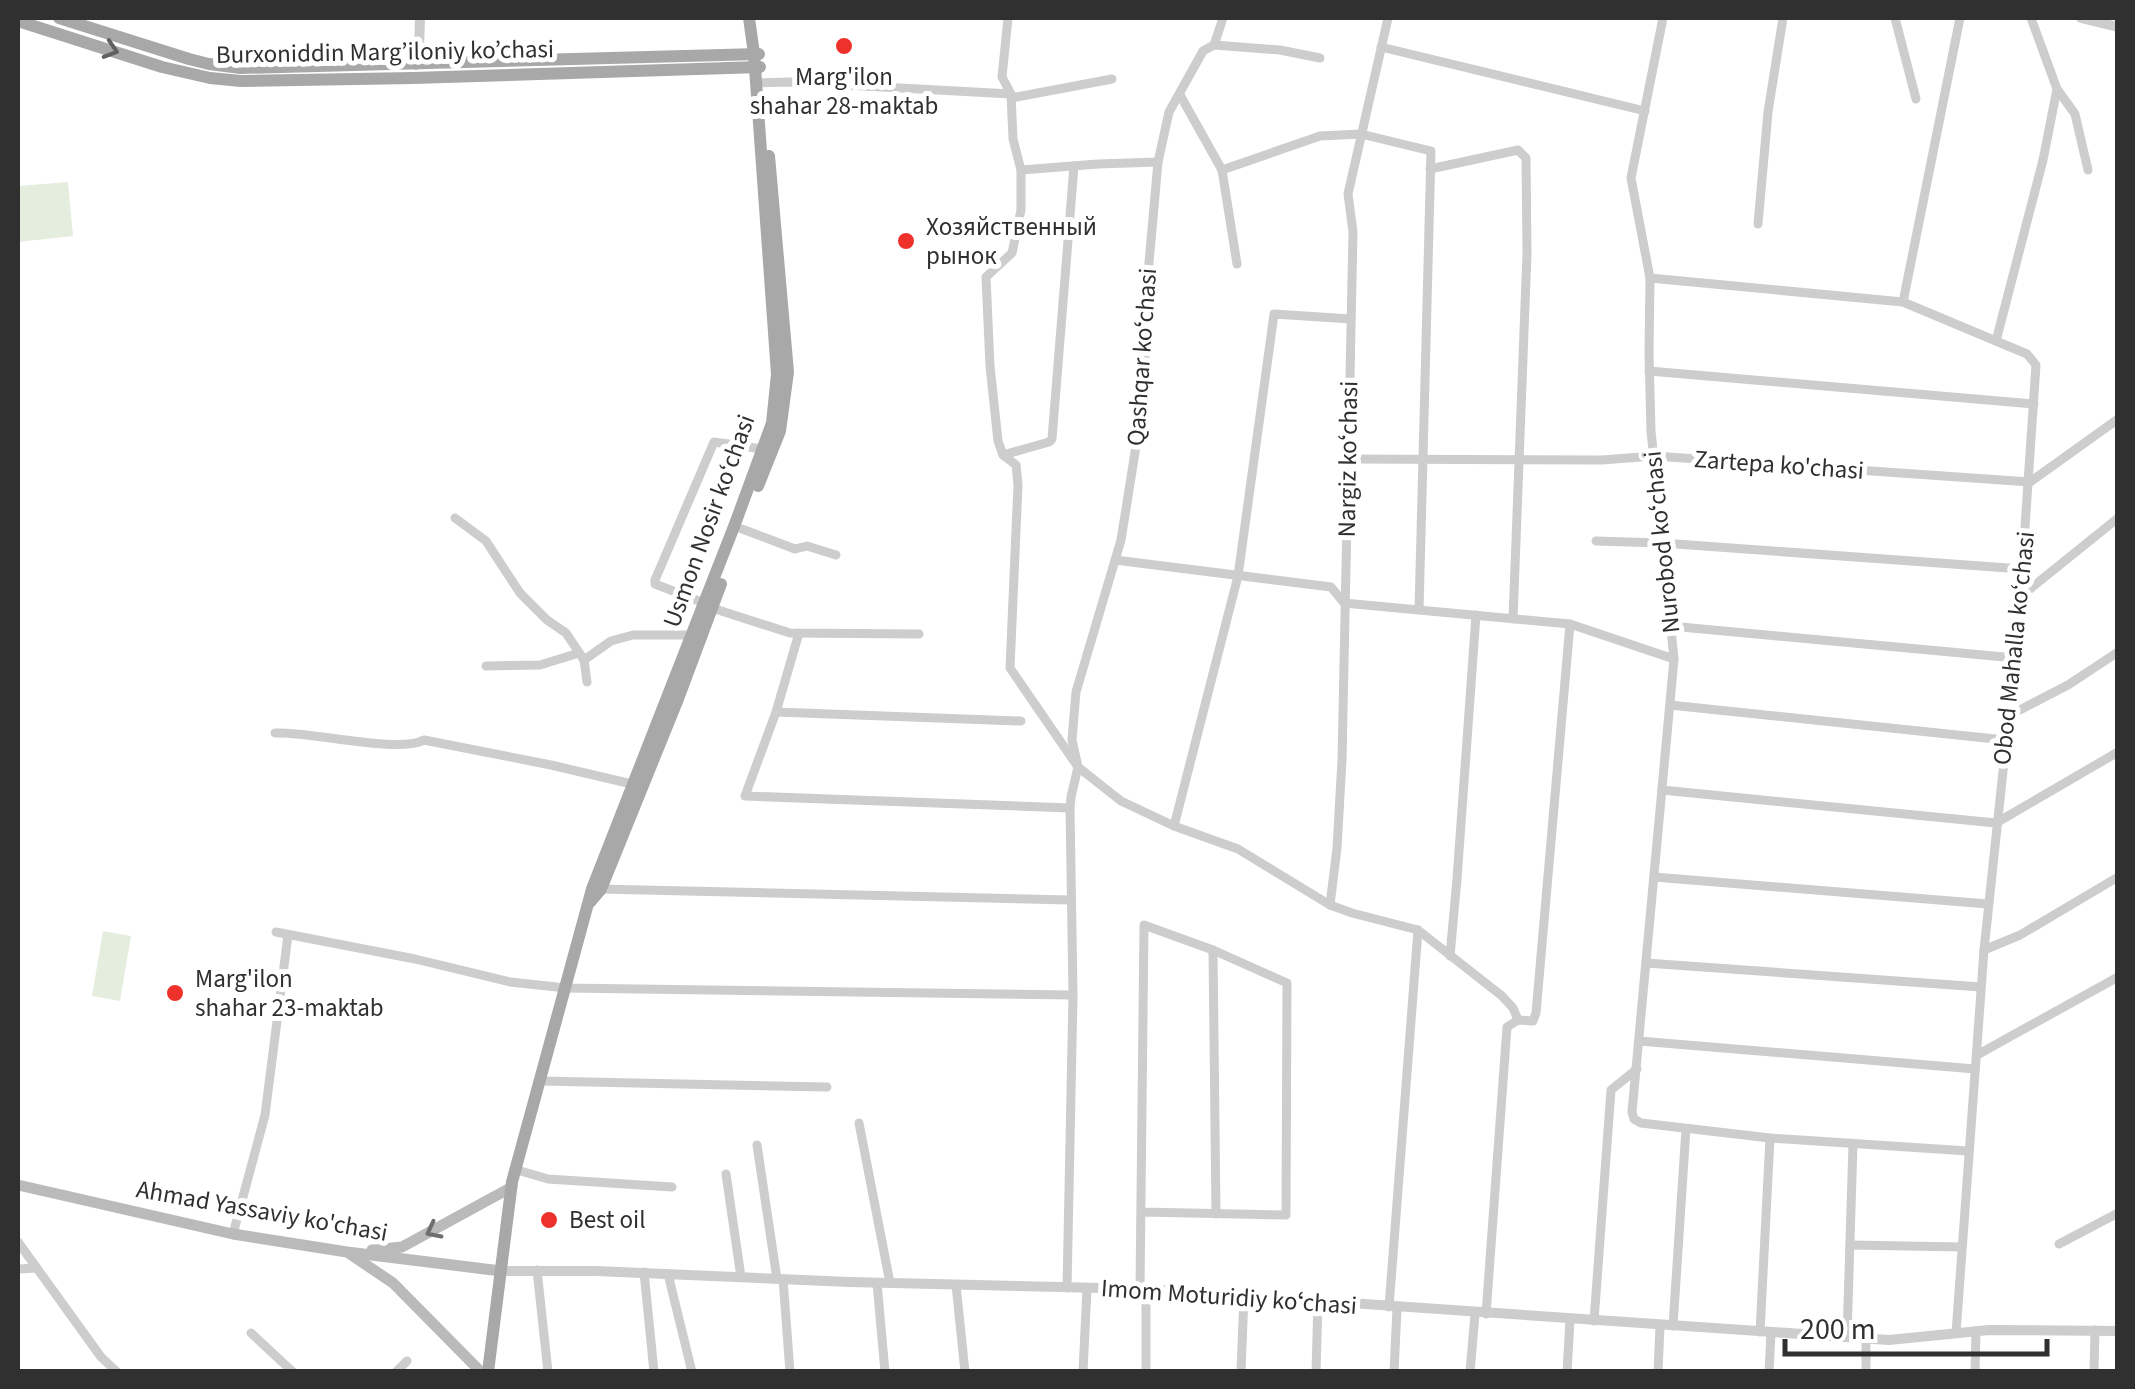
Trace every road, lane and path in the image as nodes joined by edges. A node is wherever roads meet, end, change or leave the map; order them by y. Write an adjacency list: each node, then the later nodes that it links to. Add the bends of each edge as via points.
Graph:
1 (59, 18): 19 (main road, Burxoniddin Marg’iloniy ko’chasi, via 209,64)
2 (420, 18): 19 (street)
3 (749, 18): 18 (main road, Usmon Nosir ko‘chasi)
4 (1008, 18): 23 (street, via 1002,78)
5 (1223, 18): 15 (street, Qashqar koʻchasi)
6 (1388, 18): 16 (street, Nargiz koʻchasi)
7 (1664, 18): 25 (street, Nurobod koʻchasi)
8 (1783, 18): 33 (street)
9 (1895, 18): 24 (street)
10 (1960, 18): 36 (street)
11 (2031, 18): 21 (street)
12 (2080, 18): 14 (street)
13 (18, 21): 19 (main road, Burxoniddin Marg’iloniy ko’chasi, one-way to 19, via 210,78)
14 (2118, 28)
15 (1214, 45): 17 (street); 22 (street, Qashqar koʻchasi, via 1203,50)
16 (1381, 47): 25 (street); 26 (street, Nargiz koʻchasi)
17 (1320, 58)
18 (759, 68): 19 (main road, Burxoniddin Marg’iloniy ko’chasi); 23 (street); 42 (main road, Usmon Nosir ko‘chasi, via 777,374); 51 (main road, Usmon Nosir ko‘chasi, via 787,388 780,431)
19 (415, 72)
20 (1112, 79): 23 (street)
21 (2057, 89): 32 (street, via 2074,114); 38 (street)
22 (1180, 95): 27 (street, Qashqar koʻchasi, via 1169,112); 31 (street)
23 (1011, 96): 30 (street)
24 (1916, 99)
25 (1645, 111): 35 (street, Nurobod koʻchasi, via 1632,178)
26 (1361, 134): 29 (street, via 1431,151); 31 (street, via 1320,136); 37 (street, Nargiz koʻchasi, via 1348,194)
27 (1158, 162): 28 (street); 55 (street, Qashqar koʻchasi, via 1144,396)
28 (1074, 166): 30 (street); 43 (street, via 1052,438)
29 (1430, 169): 46 (street); 47 (street, via 1518,150 1526,158)
30 (1021, 170): 43 (street, via 1012,253 986,277)
31 (1222, 170): 34 (street)
32 (2088, 170)
33 (1758, 224)
34 (1237, 264)
35 (1650, 278): 36 (street, Obod Mahalla ko‘chasi); 39 (street, Nurobod koʻchasi)
36 (1903, 302): 38 (street, Obod Mahalla ko‘chasi)
37 (1351, 319): 45 (street, Nargiz koʻchasi); 58 (street, via 1274,314)
38 (1996, 341): 40 (street, Obod Mahalla ko‘chasi, via 2036,365)
39 (1649, 370): 40 (street); 44 (street, Nurobod koʻchasi)
40 (2034, 404): 48 (street, Obod Mahalla ko‘chasi)
41 (2118, 419): 48 (street)
42 (762, 449): 56 (main road, Usmon Nosir ko‘chasi); 61 (street, via 714,442 654,581)
43 (1003, 455): 83 (street, via 1016,465 1018,485 1010,668)
44 (1654, 456): 47 (street, Zartepa ko'chasi); 48 (street, Zartepa ko'chasi); 53 (street, Nurobod koʻchasi)
45 (1348, 459): 46 (street, Zartepa ko'chasi); 60 (street, Nargiz koʻchasi)
46 (1422, 460): 47 (street, Zartepa ko'chasi); 62 (street)
47 (1519, 460): 64 (street)
48 (2030, 482): 57 (street, Obod Mahalla ko‘chasi)
49 (455, 518): 71 (street, via 486,541 520,593 566,633)
50 (2118, 518): 59 (street)
51 (742, 529): 54 (street, via 795,549); 56 (main road, Usmon Nosir ko‘chasi)
52 (1596, 540): 53 (street)
53 (1662, 543): 57 (street); 66 (street, Nurobod koʻchasi)
54 (836, 555)
55 (1115, 560): 58 (street); 83 (street, Qashqar koʻchasi, via 1076,692 1072,740)
56 (722, 569): 61 (main road, Usmon Nosir ko‘chasi)
57 (2022, 569): 59 (street, Obod Mahalla ko‘chasi)
58 (1238, 576): 60 (street, via 1331,587); 88 (street)
59 (2020, 596): 72 (street, Obod Mahalla ko‘chasi)
60 (1344, 602): 62 (street); 94 (street, Nargiz koʻchasi, via 1341,778)
61 (708, 606): 67 (street); 68 (main road, Usmon Nosir ko‘chasi); 91 (main road, Usmon Nosir ko‘chasi, via 678,699)
62 (1419, 610): 63 (street)
63 (1476, 615): 64 (street); 100 (street)
64 (1514, 619): 65 (street)
65 (1570, 624): 73 (street); 106 (street, via 1536,1013 1533,1021)
66 (1670, 626): 72 (street); 73 (street, Nurobod koʻchasi)
67 (799, 633): 69 (street); 77 (street)
68 (692, 634): 71 (street, via 633,635); 84 (main road, Usmon Nosir ko‘chasi)
69 (919, 634)
70 (2118, 652): 78 (street)
71 (581, 657): 74 (street); 75 (street)
72 (2015, 658): 78 (street, Obod Mahalla ko‘chasi)
73 (1674, 659): 76 (street, Nurobod koʻchasi)
74 (486, 666)
75 (587, 682)
76 (1670, 705): 81 (street); 85 (street, Nurobod koʻchasi)
77 (776, 712): 79 (street); 86 (street, via 747,797)
78 (2008, 716): 81 (street, Obod Mahalla ko‘chasi)
79 (1021, 721)
80 (275, 733): 84 (street, via 415,745 424,740)
81 (2006, 740): 87 (street, Obod Mahalla ko‘chasi)
82 (2118, 752): 87 (street)
83 (1078, 767): 86 (street, Qashqar koʻchasi); 88 (street, via 1121,801)
84 (632, 784): 91 (main road, Usmon Nosir ko‘chasi)
85 (1662, 790): 87 (street); 89 (street, Nurobod koʻchasi)
86 (1070, 808): 92 (street, Qashqar koʻchasi)
87 (1996, 822): 93 (street, Obod Mahalla ko‘chasi)
88 (1174, 826): 94 (street, via 1238,849)
89 (1654, 877): 93 (street); 101 (street, Nurobod koʻchasi)
90 (2118, 877): 99 (street)
91 (596, 889): 92 (street); 104 (main road, Usmon Nosir ko‘chasi)
92 (1070, 900): 105 (street, Qashqar koʻchasi)
93 (1988, 904): 99 (street, Obod Mahalla ko‘chasi)
94 (1330, 905): 95 (street)
95 (1418, 930): 100 (street); 149 (street)
96 (276, 932): 97 (street)
97 (288, 935): 104 (street); 127 (street, via 265,1114)
98 (1213, 950): 124 (street, via 1144,925); 125 (street); 125 (street, via 1287,984 1286,1215)
99 (1984, 950): 103 (street, Obod Mahalla ko‘chasi)
100 (1450, 956): 106 (street, via 1502,996)
101 (1646, 963): 103 (street); 107 (street, Nurobod koʻchasi)
102 (2118, 976): 108 (street)
103 (1981, 987): 108 (street, Obod Mahalla ko‘chasi)
104 (566, 988): 105 (street); 111 (main road, Usmon Nosir ko‘chasi)
105 (1072, 994): 144 (street, Qashqar koʻchasi)
106 (1518, 1020): 150 (street, via 1507,1027)
107 (1640, 1040): 109 (street, Nurobod koʻchasi); 110 (street)
108 (1976, 1055): 110 (street, Obod Mahalla ko‘chasi)
109 (1637, 1069): 114 (street, Nurobod koʻchasi, via 1634,1119); 152 (street, via 1611,1090)
110 (1974, 1069): 118 (street, Obod Mahalla ko‘chasi)
111 (541, 1081): 112 (street); 119 (main road, Usmon Nosir ko‘chasi)
112 (827, 1088)
113 (858, 1123): 142 (street)
114 (1686, 1129): 115 (street); 153 (street)
115 (1770, 1138): 116 (street); 158 (street)
116 (1853, 1144): 118 (street); 130 (street)
117 (757, 1145): 140 (street)
118 (1968, 1151): 131 (street, Obod Mahalla ko‘chasi)
119 (517, 1170): 122 (main road, Usmon Nosir ko‘chasi); 123 (street, via 548,1179)
120 (726, 1174): 139 (street)
121 (18, 1186): 127 (main road, Ahmad Yassaviy ko'chasi)
122 (512, 1188): 132 (main road, one-way to 132, via 402,1247); 136 (main road, Usmon Nosir ko‘chasi)
123 (672, 1188)
124 (1142, 1212): 125 (street); 146 (street)
125 (1216, 1214)
126 (2118, 1214): 129 (street)
127 (233, 1234): 132 (main road, Ahmad Yassaviy ko'chasi)
128 (18, 1242): 133 (street)
129 (2059, 1244)
130 (1850, 1245): 131 (street); 160 (street)
131 (1961, 1247): 159 (street, Obod Mahalla ko‘chasi)
132 (347, 1252): 136 (main road, Ahmad Yassaviy ko'chasi); 166 (main road, via 393,1282)
133 (37, 1268): 134 (street); 163 (street)
134 (18, 1269)
135 (537, 1270): 136 (street, Imom Moturidiy koʻchasi); 137 (street, Imom Moturidiy koʻchasi); 167 (street)
136 (501, 1271): 166 (main road, Usmon Nosir ko‘chasi)
137 (644, 1272): 138 (street, Imom Moturidiy koʻchasi); 168 (street)
138 (668, 1274): 139 (street, Imom Moturidiy koʻchasi); 169 (street)
139 (740, 1277): 140 (street, Imom Moturidiy koʻchasi)
140 (780, 1279): 141 (street, Imom Moturidiy koʻchasi); 170 (street)
141 (878, 1283): 142 (street, Imom Moturidiy koʻchasi); 171 (street)
142 (890, 1283): 143 (street, Imom Moturidiy koʻchasi)
143 (956, 1285): 144 (street, Imom Moturidiy koʻchasi); 172 (street)
144 (1068, 1288): 145 (street, Imom Moturidiy koʻchasi)
145 (1087, 1288): 146 (street, Imom Moturidiy koʻchasi); 173 (street)
146 (1143, 1290): 147 (street, Imom Moturidiy koʻchasi); 174 (street)
147 (1244, 1294): 148 (street, Imom Moturidiy koʻchasi); 175 (street)
148 (1318, 1300): 149 (street, Imom Moturidiy koʻchasi); 176 (street)
149 (1393, 1308): 150 (street, Imom Moturidiy koʻchasi); 177 (street)
150 (1480, 1314): 151 (street, Imom Moturidiy koʻchasi); 178 (street)
151 (1570, 1320): 152 (street, Imom Moturidiy koʻchasi); 179 (street)
152 (1594, 1321): 153 (street, Imom Moturidiy koʻchasi)
153 (1667, 1326): 158 (street, Imom Moturidiy koʻchasi); 180 (street)
154 (2095, 1330): 155 (street, Imom Moturidiy koʻchasi); 156 (street, Imom Moturidiy koʻchasi); 184 (street)
155 (1976, 1331): 159 (street, Imom Moturidiy koʻchasi); 183 (street)
156 (2118, 1331)
157 (251, 1332): 164 (street)
158 (1766, 1332): 160 (street, Imom Moturidiy koʻchasi); 181 (street)
159 (1956, 1333): 161 (street, Imom Moturidiy koʻchasi)
160 (1847, 1338): 161 (street, Imom Moturidiy koʻchasi)
161 (1866, 1339): 182 (street)
162 (407, 1361): 165 (street)
163 (116, 1372)
164 (293, 1372)
165 (396, 1372)
166 (484, 1372)
167 (548, 1372)
168 (654, 1372)
169 (692, 1372)
170 (790, 1372)
171 (885, 1372)
172 (966, 1372)
173 (1083, 1372)
174 (1146, 1372)
175 (1241, 1372)
176 (1316, 1372)
177 (1394, 1372)
178 (1470, 1372)
179 (1567, 1372)
180 (1658, 1372)
181 (1769, 1372)
182 (1866, 1372)
183 (1975, 1372)
184 (2094, 1372)

